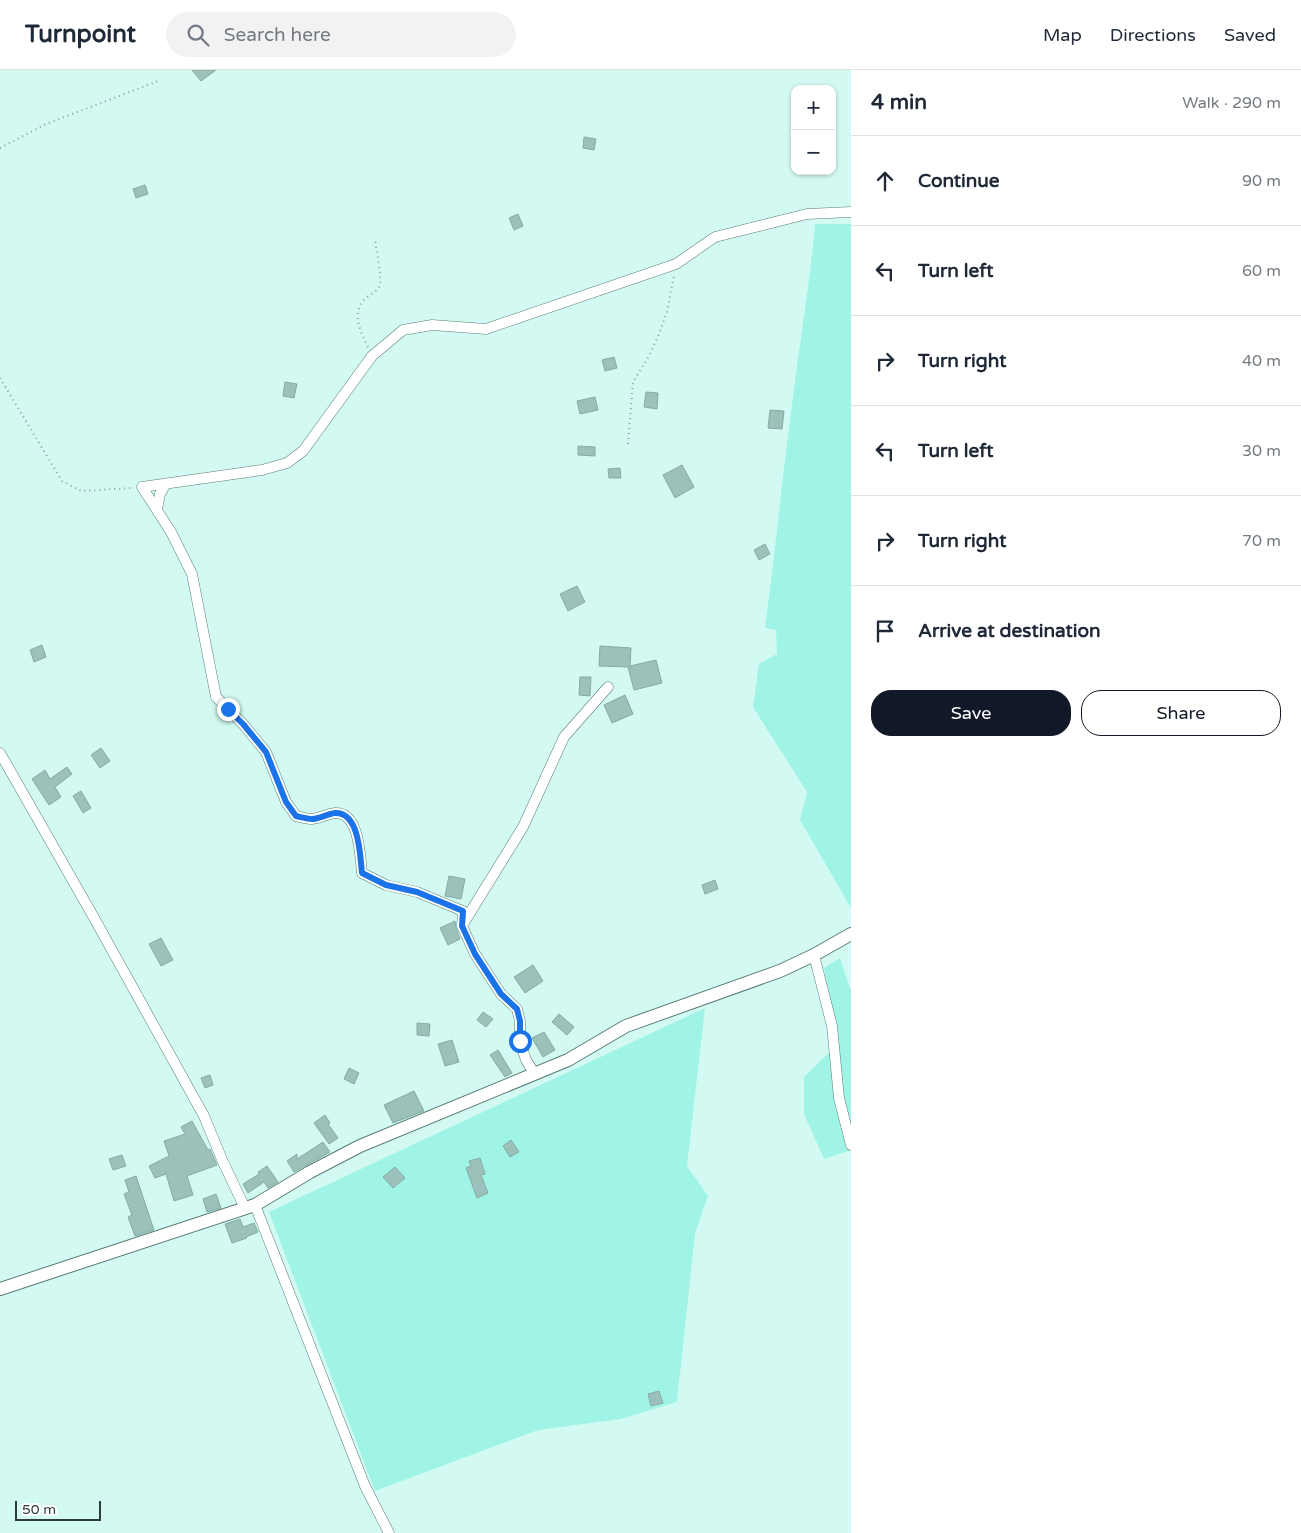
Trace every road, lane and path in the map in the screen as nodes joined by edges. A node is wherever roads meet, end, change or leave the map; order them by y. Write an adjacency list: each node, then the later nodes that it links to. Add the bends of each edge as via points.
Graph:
1 (161, 80): 2 (path, via 46,124)
2 (0, 148)
3 (851, 212): 5 (street, via 807,214 715,237)
4 (375, 240): 6 (path, via 379,288 364,300 357,315 357,323)
5 (676, 264): 6 (street, via 486,330 432,325 403,330); 8 (path, via 659,334 633,382)
6 (372, 356): 9 (street, via 303,451 287,463)
7 (0, 378): 10 (path, via 62,481 80,491)
8 (628, 444)
9 (165, 485): 10 (street); 11 (street)
10 (142, 487): 11 (street)
11 (157, 509): 14 (street, via 192,574 216,697 266,752 286,802 296,816 312,819 337,813 346,816 358,835 362,873 386,885 417,892 463,911)
12 (608, 687): 14 (street, via 564,737 522,827)
13 (0, 754): 19 (street, via 204,1116 223,1162)
14 (462, 926): 17 (street, via 487,973 501,994 517,1009 520,1041)
15 (851, 934): 16 (street)
16 (814, 955): 17 (street, via 780,971 626,1026 568,1060); 18 (street, via 832,1026 839,1098)
17 (534, 1073): 19 (street, via 360,1146)
18 (851, 1145)
19 (250, 1207): 20 (street); 21 (street, via 365,1486)
20 (0, 1289)
21 (388, 1533)

